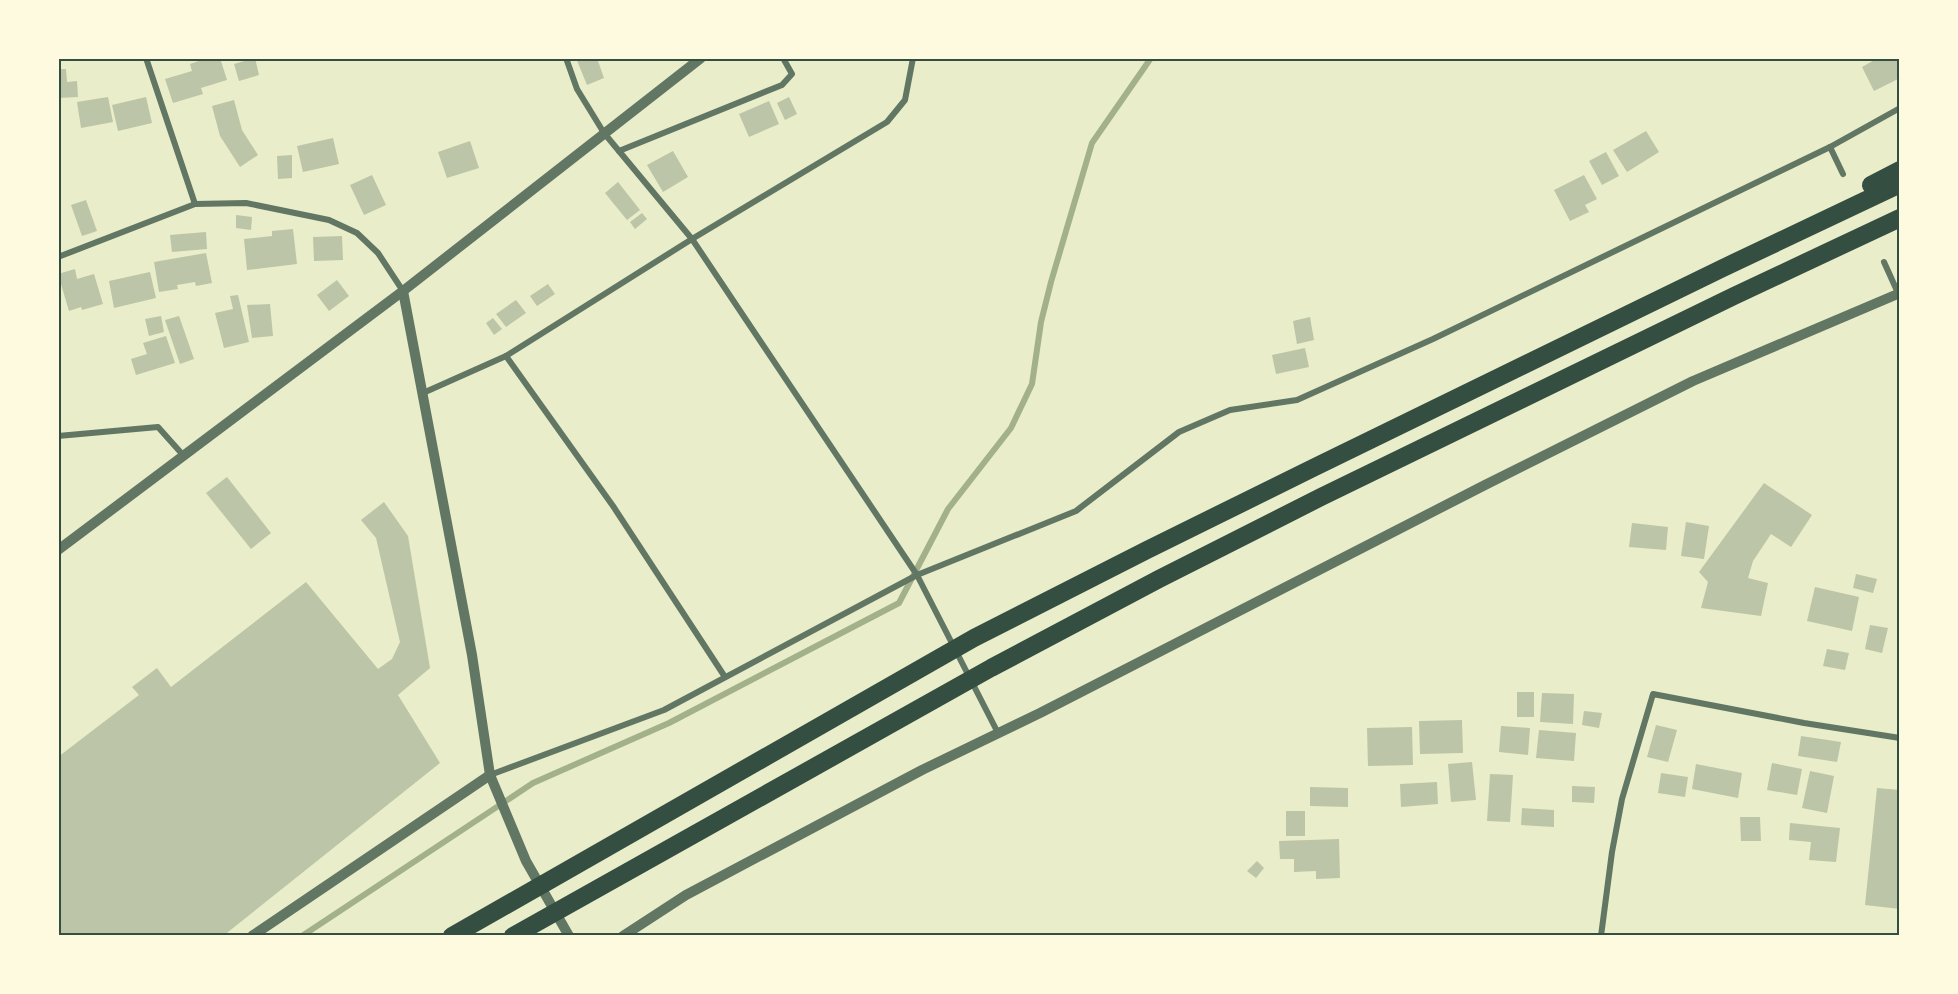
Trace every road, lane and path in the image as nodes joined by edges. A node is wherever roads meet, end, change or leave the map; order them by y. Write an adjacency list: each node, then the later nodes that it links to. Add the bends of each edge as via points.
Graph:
1 (146, 58): 13 (street)
2 (566, 58): 7 (street, via 577,89)
3 (701, 58): 7 (street)
4 (783, 58): 9 (street, via 792,74 782,85)
5 (913, 58): 16 (street, via 905,100 887,122)
6 (1899, 108): 8 (street)
7 (604, 133): 9 (street); 20 (street)
8 (1830, 147): 11 (street); 30 (street, via 1433,339 1297,400 1230,410 1179,432 1076,511)
9 (619, 151): 16 (street)
10 (1899, 170): 19 (highway)
11 (1843, 174)
12 (1899, 184): 19 (highway)
13 (195, 204): 17 (street); 20 (street, via 246,203 329,220 357,233 378,253)
14 (1899, 218): 22 (highway)
15 (1899, 226): 22 (highway)
16 (692, 239): 23 (street); 30 (street)
17 (58, 257)
18 (1884, 262): 21 (street)
19 (1722, 268): 36 (highway, via 974,638)
20 (403, 291): 24 (street); 26 (street)
21 (1899, 293): 32 (street, via 1693,381)
22 (1734, 296): 37 (highway, via 1159,579 991,668)
23 (506, 356): 24 (street); 31 (street, via 613,506)
24 (423, 393): 34 (street, via 472,655)
25 (58, 436): 26 (street, via 158,427)
26 (183, 455): 27 (street)
27 (71, 540): 28 (street); 29 (street)
28 (58, 545)
29 (58, 550)
30 (917, 575): 31 (street); 32 (street)
31 (725, 677): 34 (street, via 664,710)
32 (998, 733): 39 (street, via 686,895)
33 (1899, 738): 40 (street, via 1653,694 1622,798)
34 (490, 776): 35 (street); 38 (street, via 526,861)
35 (252, 936)
36 (452, 936)
37 (513, 936)
38 (569, 936)
39 (623, 936)
40 (1601, 936)

